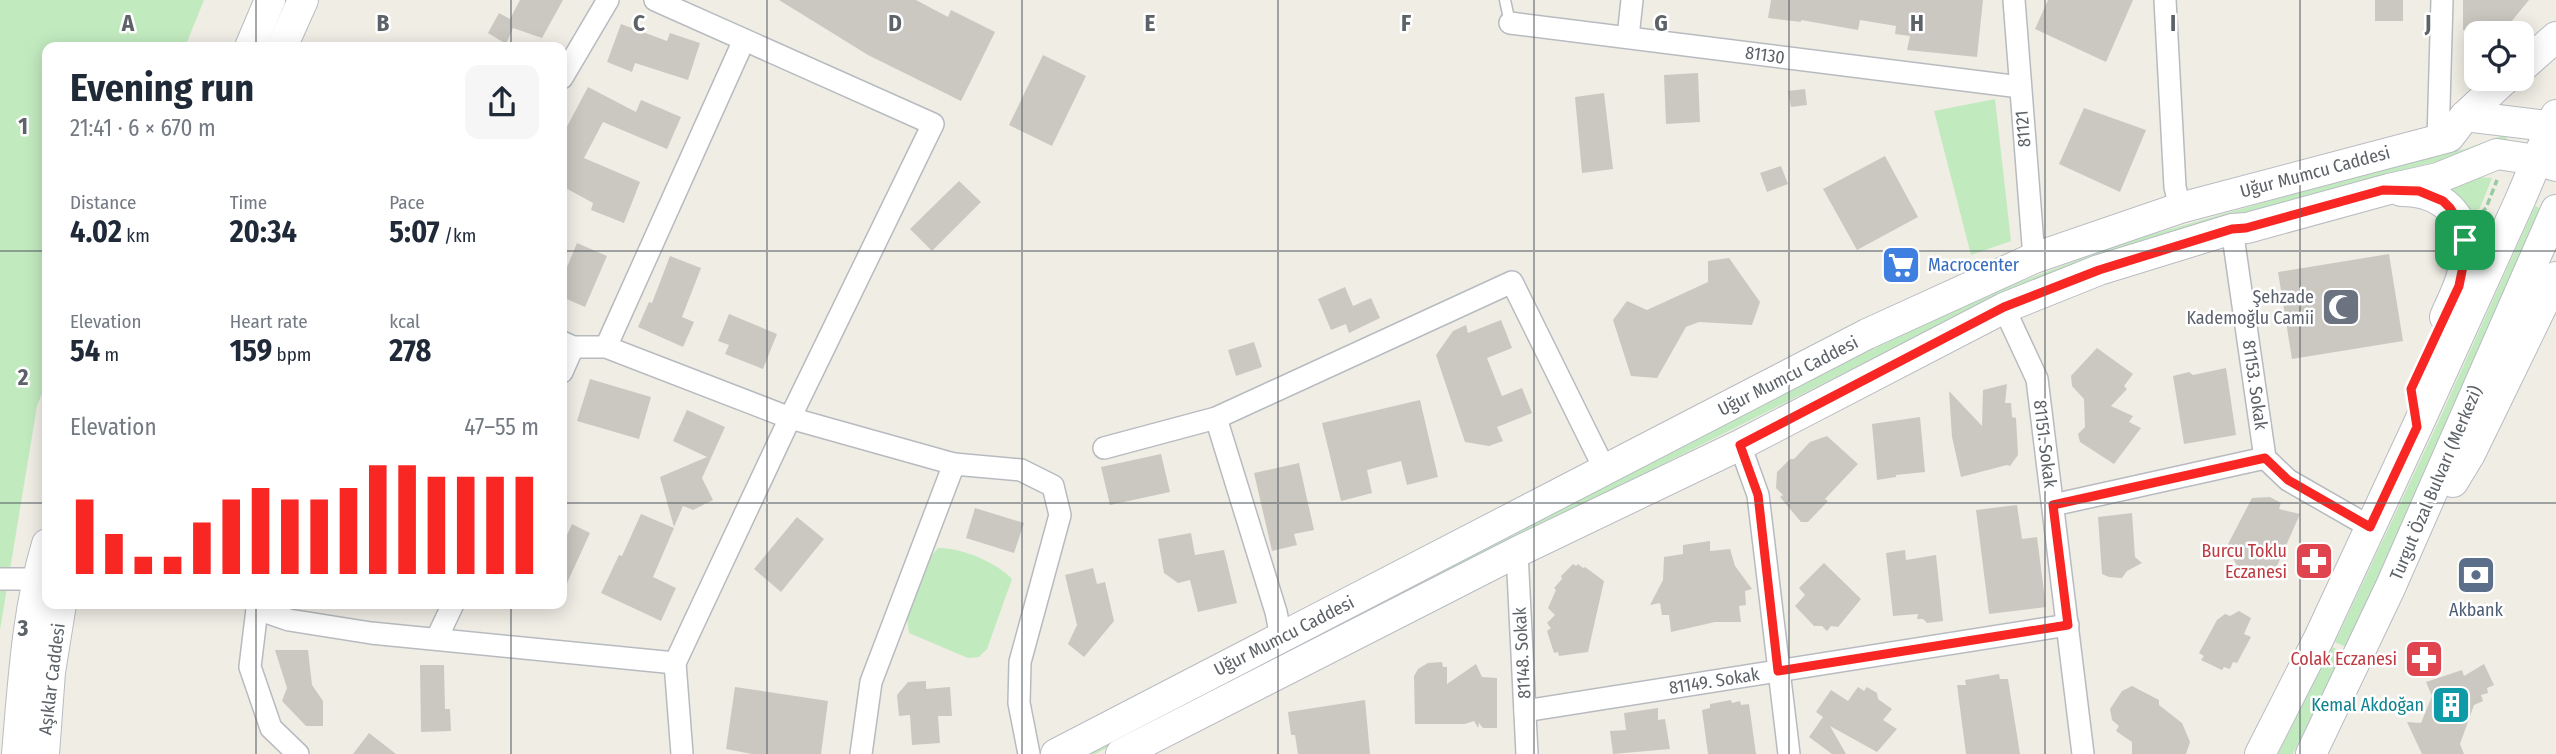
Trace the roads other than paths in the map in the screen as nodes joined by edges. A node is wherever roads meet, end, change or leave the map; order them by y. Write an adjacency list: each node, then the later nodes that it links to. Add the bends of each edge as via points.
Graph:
1 (270, 0): 14 (street)
2 (303, 0): 15 (street)
3 (608, 0): 17 (street)
4 (655, 0): 13 (street)
5 (1505, 0): 10 (lane)
6 (1632, 0): 11 (street)
7 (2014, 0): 18 (street, 81121)
8 (2165, 0): 25 (street)
9 (2442, 0): 22 (street)
10 (1510, 23): 11 (street, 81130)
11 (1628, 37): 18 (street, 81130)
12 (2556, 37): 16 (street)
13 (744, 40): 32 (street); 33 (street, via 933,124)
14 (252, 42)
15 (284, 42)
16 (2534, 56)
17 (567, 70)
18 (2020, 87): 28 (street, 81121)
19 (2492, 91): 20 (street, Uğur Mumcu Caddesi)
20 (2465, 116): 21 (street); 22 (street, Uğur Mumcu Caddesi, via 2449,137)
21 (2554, 122): 23 (street)
22 (2438, 140): 25 (street, Uğur Mumcu Caddesi)
23 (2546, 163): 24 (street, Uğur Mumcu Caddesi, via 2497,154 2438,178); 35 (street)
24 (2383, 190): 27 (street, Uğur Mumcu Caddesi); 35 (street, via 2419,191 2443,201 2456,216 2465,240 2459,286 2411,389)
25 (2180, 208): 28 (street, Uğur Mumcu Caddesi)
26 (2556, 210): 45 (street, Turgut Özal Bulvarı (Merkezi))
27 (2232, 229): 30 (street, Uğur Mumcu Caddesi, via 2099,270); 38 (street, 81153. Sokak)
28 (2034, 258): 40 (street, Uğur Mumcu Caddesi, via 1867,334)
29 (2555, 284): 45 (street, via 2470,454)
30 (2004, 307): 36 (street, Uğur Mumcu Caddesi); 41 (street, 81151. Sokak, via 2037,379)
31 (568, 344): 32 (street)
32 (606, 347): 33 (street)
33 (790, 418): 39 (street); 55 (street)
34 (1216, 418): 37 (street); 40 (street, via 1512,282); 53 (street)
35 (2417, 427): 42 (street)
36 (1740, 445): 43 (street, Uğur Mumcu Caddesi); 56 (street, via 1758,495)
37 (1104, 447)
38 (2265, 458): 41 (street); 42 (street, via 2288,480)
39 (954, 464): 62 (street, via 871,682); 63 (street, via 1021,470 1053,486 1060,515 1020,662 1019,704)
40 (1605, 470): 53 (street, Uğur Mumcu Caddesi)
41 (2053, 505): 52 (street, 81151. Sokak)
42 (2370, 527): 69 (street)
43 (1517, 552): 57 (street, 81148. Sokak); 65 (street, Uğur Mumcu Caddesi)
44 (42, 566): 47 (street, Aşıklar Caddesi)
45 (2395, 578): 70 (street, Turgut Özal Bulvarı (Merkezi))
46 (0, 579): 47 (street)
47 (39, 579): 58 (street, Aşıklar Caddesi)
48 (60, 609): 59 (street, Aşıklar Caddesi)
49 (258, 609): 60 (street, via 250,667 271,729)
50 (265, 609): 54 (street, via 289,620)
51 (451, 609): 54 (street)
52 (2068, 625): 56 (street, 81149. Sokak); 68 (street, 81151. Sokak)
53 (1281, 637): 64 (street, Uğur Mumcu Caddesi)
54 (437, 638): 55 (street)
55 (675, 663): 61 (street)
56 (1778, 671): 57 (street, 81149. Sokak); 67 (street)
57 (1525, 711): 66 (street, 81148. Sokak)
58 (17, 754)
59 (44, 754)
60 (298, 754)
61 (682, 754)
62 (860, 754)
63 (1029, 754)
64 (1056, 754)
65 (1121, 754)
66 (1527, 754)
67 (1789, 754)
68 (2083, 754)
69 (2260, 754)
70 (2311, 754)

